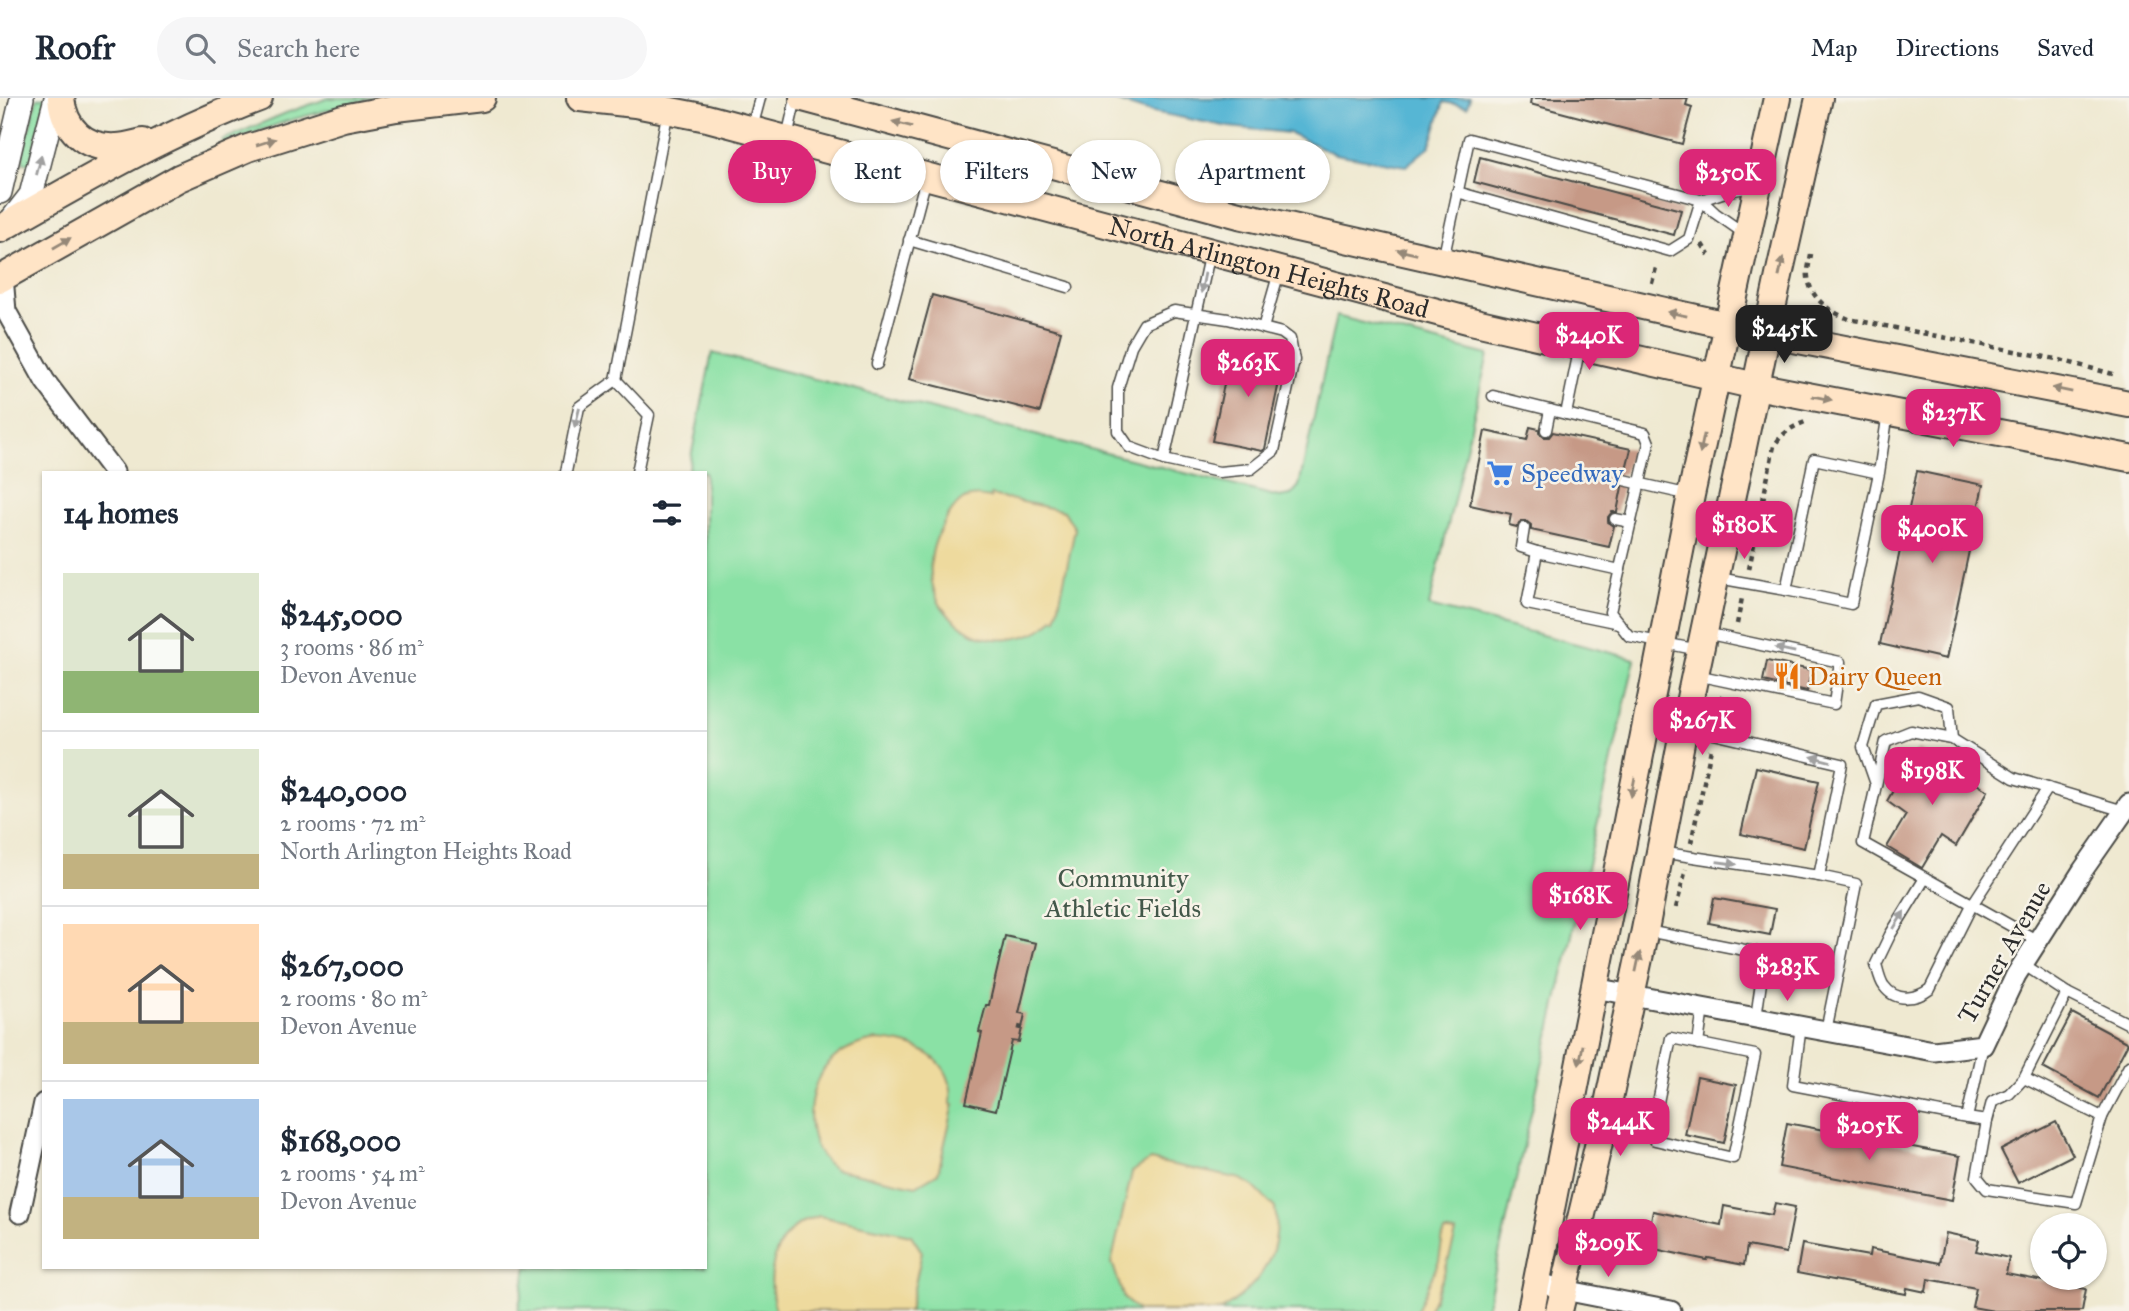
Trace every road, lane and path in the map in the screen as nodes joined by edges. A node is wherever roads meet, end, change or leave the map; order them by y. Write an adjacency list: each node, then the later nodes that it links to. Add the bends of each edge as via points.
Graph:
1 (22, 98): 17 (street)
2 (59, 98): 13 (main road, via 68,124 80,137 100,146); 20 (street, one-way to 2, via 31,195)
3 (259, 98): 13 (main road)
4 (482, 98): 30 (main road, one-way to 4, via 178,178 248,148 343,118)
5 (580, 98): 11 (main road, North Arlington Heights Road)
6 (760, 98): 12 (lane)
7 (796, 98): 14 (lane)
8 (803, 98): 27 (main road, North Arlington Heights Road, one-way to 8, via 1239,215)
9 (1777, 98): 16 (main road)
10 (1819, 98): 36 (main road, one-way to 10)
11 (668, 110): 12 (main road, North Arlington Heights Road); 41 (lane)
12 (752, 129): 14 (main road, North Arlington Heights Road)
13 (165, 138): 20 (main road)
14 (786, 138): 15 (main road, North Arlington Heights Road)
15 (927, 176): 22 (lane); 24 (main road, North Arlington Heights Road)
16 (1758, 186): 19 (lane); 21 (main road)
17 (0, 192)
18 (1457, 192): 19 (lane, via 1670,251 1689,239); 19 (lane, via 1469,139); 27 (lane)
19 (1701, 200): 21 (lane)
20 (3, 219): 30 (main road)
21 (1747, 236): 34 (main road)
22 (909, 240): 31 (lane); 38 (lane)
23 (1701, 243): 26 (path)
24 (1210, 251): 29 (main road, North Arlington Heights Road); 33 (lane, one-way to 33)
25 (1811, 251): 39 (path, via 1808,277 1829,314)
26 (1709, 255)
27 (1443, 260): 34 (main road, North Arlington Heights Road, one-way to 27)
28 (1657, 264): 32 (path)
29 (1280, 268): 35 (lane); 37 (main road, North Arlington Heights Road)
30 (1, 278): 51 (street, via 6,311 45,381)
31 (1068, 287)
32 (1650, 289)
33 (1197, 314): 35 (lane); 50 (lane); 50 (lane, via 1174,311 1144,324 1130,346 1118,388 1118,431 1129,447)
34 (1727, 325): 36 (main road, North Arlington Heights Road); 40 (main road)
35 (1263, 328): 50 (lane, via 1290,339 1294,352 1274,451 1251,469 1219,472)
36 (1767, 334): 42 (main road); 44 (main road, North Arlington Heights Road, one-way to 36)
37 (1580, 346): 40 (main road, North Arlington Heights Road); 47 (lane)
38 (877, 364)
39 (2117, 375)
40 (1717, 377): 42 (main road, North Arlington Heights Road); 57 (main road, one-way to 57)
41 (616, 380): 52 (lane, one-way to 52, via 579,407); 53 (lane, via 649,415)
42 (1756, 386): 46 (main road, North Arlington Heights Road, one-way to 46); 63 (main road)
43 (1493, 396): 45 (lane)
44 (2129, 404)
45 (1549, 410): 47 (lane); 48 (lane)
46 (1889, 412): 49 (main road, North Arlington Heights Road); 54 (lane)
47 (1566, 414): 56 (lane, via 1644,433 1649,443)
48 (1546, 430)
49 (2129, 458)
50 (1164, 460)
51 (113, 471)
52 (566, 471)
53 (637, 471)
54 (1879, 473): 64 (lane, via 1851,604); 64 (lane, via 1814,459)
55 (1624, 480): 56 (lane)
56 (1640, 485): 57 (lane); 59 (lane)
57 (1691, 495): 66 (main road)
58 (1615, 519): 59 (lane)
59 (1631, 522): 62 (lane)
60 (1524, 528): 61 (lane, via 1521,547)
61 (1537, 552): 62 (lane); 65 (lane, via 1527,604)
62 (1620, 570): 65 (lane, via 1610,612)
63 (1716, 578): 64 (lane); 67 (main road)
64 (1786, 590)
65 (1619, 623): 66 (lane, via 1629,636)
66 (1662, 642): 67 (lane); 80 (main road, one-way to 80)
67 (1700, 653): 67 (lane, one-way to 67, via 1834,704 1840,662); 68 (main road)
68 (1684, 727): 73 (main road); 74 (lane, one-way to 68, via 1842,764)
69 (1952, 739): 70 (lane, via 1911,731 1886,741); 70 (lane, via 1950,707 1918,696 1876,705 1863,747); 71 (lane, via 2014,778)
70 (1876, 784): 75 (lane, via 1863,843)
71 (2048, 788): 72 (lane); 76 (lane)
72 (2126, 808): 78 (street, Turner Avenue)
73 (1660, 852): 74 (lane, one-way to 74); 77 (main road)
74 (1819, 876): 89 (lane, via 1856,884)
75 (1925, 878): 76 (lane); 76 (lane, one-way to 75, via 1930,989 1919,997 1900,998 1884,987 1876,964)
76 (1972, 905): 78 (lane)
77 (1645, 930): 82 (main road, one-way to 77); 84 (lane, via 1765,954)
78 (2038, 942): 79 (street, Turner Avenue)
79 (2023, 964): 81 (lane); 91 (street, Turner Avenue)
80 (1594, 988): 82 (street, Turner Avenue); 101 (main road, one-way to 101)
81 (2067, 993): 85 (lane); 93 (lane)
82 (1631, 994): 83 (street, Turner Avenue); 95 (main road)
83 (1703, 1008): 84 (street, Turner Avenue); 90 (lane)
84 (1756, 1018): 86 (street, Turner Avenue)
85 (2129, 1024)
86 (1801, 1026): 89 (street, Turner Avenue); 97 (lane, via 1793,1085)
87 (1018, 1027): 88 (path)
88 (1026, 1029)
89 (1826, 1031): 91 (street, Turner Avenue, via 1934,1051)
90 (1698, 1044): 99 (lane, via 1671,1038); 99 (lane, via 1755,1055 1733,1158 1655,1140)
91 (1983, 1045): 97 (lane)
92 (2129, 1066): 96 (lane)
93 (2024, 1078): 96 (lane); 98 (lane, via 2009,1094 1992,1102)
94 (42, 1112): 100 (street)
95 (1606, 1113): 99 (lane); 102 (main road)
96 (2102, 1117): 98 (lane, via 2076,1203 1987,1189 1976,1177)
97 (1967, 1118): 98 (lane)
98 (1987, 1121)
99 (1654, 1122)
100 (20, 1213)
101 (1537, 1282): 102 (street); 103 (main road)
102 (1562, 1300): 104 (street)
103 (1531, 1311)
104 (1671, 1311)

